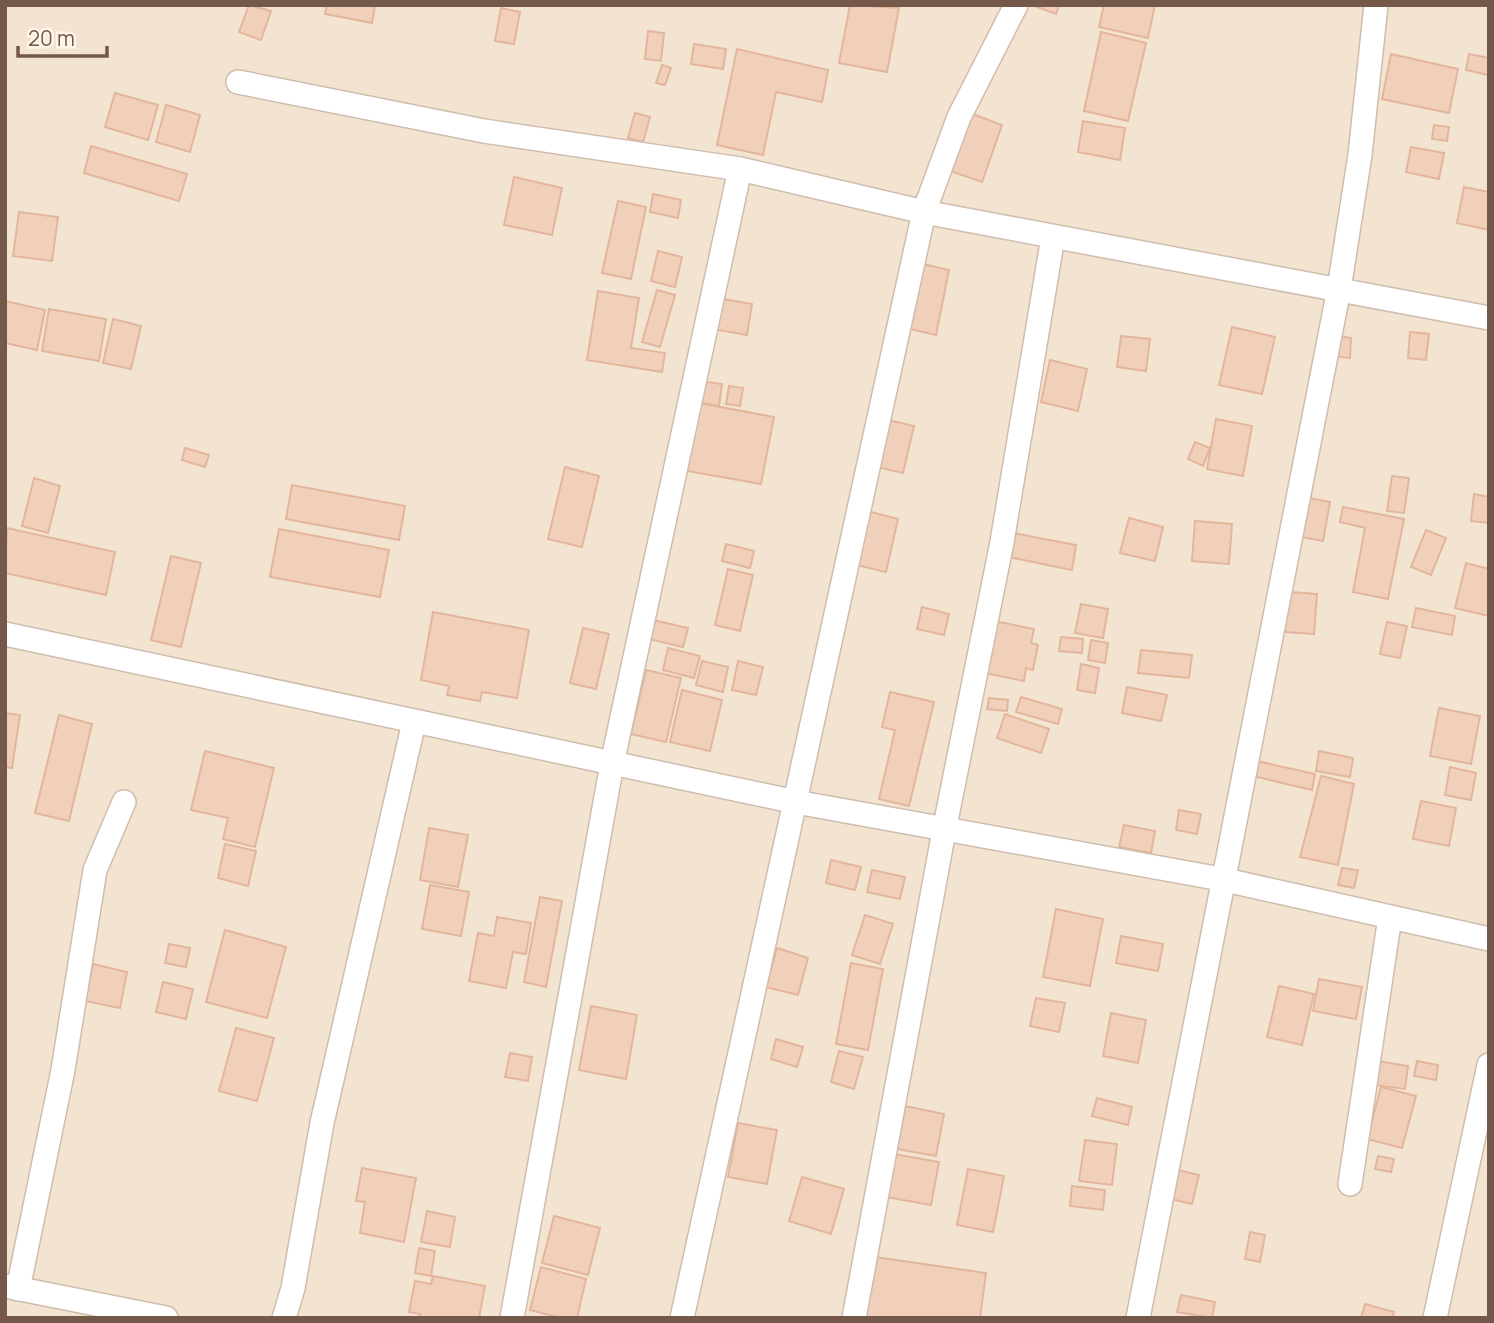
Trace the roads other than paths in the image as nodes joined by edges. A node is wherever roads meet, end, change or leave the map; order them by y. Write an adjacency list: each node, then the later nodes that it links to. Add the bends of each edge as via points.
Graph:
1 (1016, 5): 5 (street, via 959,117)
2 (1376, 5): 7 (street, via 1360,155)
3 (238, 82): 4 (street, via 484,131)
4 (740, 169): 5 (street); 11 (street)
5 (924, 212): 6 (street); 13 (street)
6 (1053, 237): 7 (street); 14 (street, via 1002,542)
7 (1339, 289): 8 (street); 15 (street)
8 (1489, 318)
9 (5, 634): 10 (street)
10 (414, 722): 11 (street); 22 (street, via 322,1123)
11 (612, 764): 13 (street); 23 (street)
12 (124, 802): 20 (street, via 95,870 63,1070)
13 (796, 802): 14 (street); 24 (street)
14 (944, 831): 15 (street); 25 (street)
15 (1221, 879): 16 (street); 26 (street)
16 (1390, 917): 17 (street); 19 (street)
17 (1489, 939)
18 (1489, 1065): 27 (street)
19 (1350, 1184)
20 (12, 1287): 21 (street)
21 (166, 1318)
22 (284, 1318)
23 (512, 1318)
24 (682, 1318)
25 (854, 1318)
26 (1138, 1318)
27 (1435, 1318)

